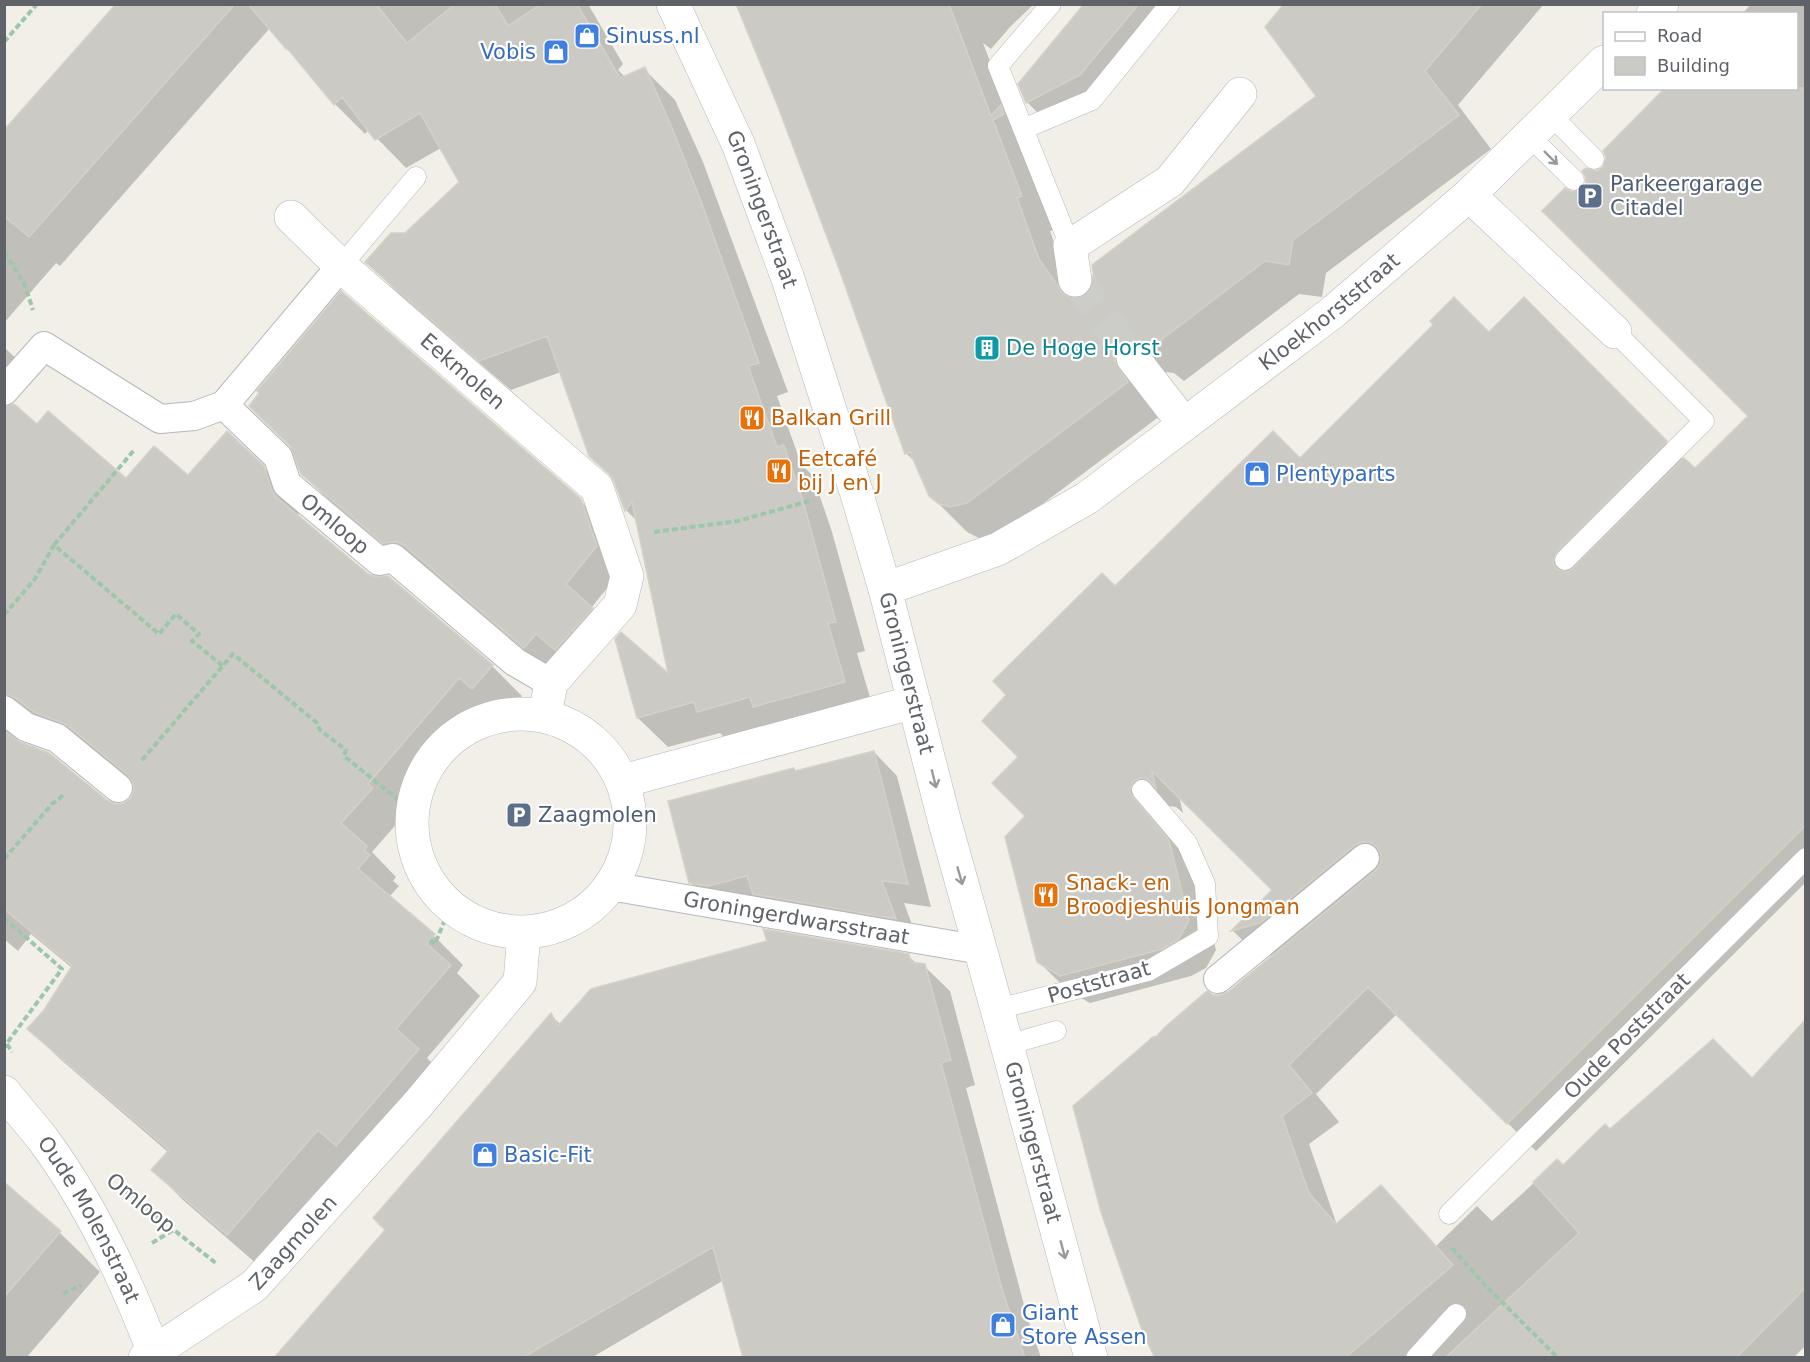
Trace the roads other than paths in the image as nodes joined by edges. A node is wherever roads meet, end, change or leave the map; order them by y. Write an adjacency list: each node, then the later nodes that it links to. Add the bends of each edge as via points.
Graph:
1 (673, 4): 22 (street, Groningerstraat, via 739,146 788,279)
2 (1051, 4): 7 (lane, via 998,66)
3 (1170, 4): 7 (lane, via 1092,100)
4 (1603, 64): 6 (street, Kloekhorststraat)
5 (1240, 94): 13 (street, via 1170,180)
6 (1540, 125): 8 (lane); 10 (lane, one-way to 10); 11 (street, Kloekhorststraat)
7 (1023, 129): 13 (lane)
8 (1594, 159)
9 (416, 177): 14 (lane)
10 (1574, 180)
11 (1470, 195): 16 (street); 20 (street, Kloekhorststraat, via 1333,312)
12 (291, 217): 14 (street, Eekmolen)
13 (1070, 246): 15 (street)
14 (341, 266): 19 (street); 23 (street, Eekmolen, via 597,488 627,576 620,605)
15 (1075, 280)
16 (1615, 332): 21 (lane, via 1704,421)
17 (1133, 358): 20 (street)
18 (4, 391): 19 (street, via 44,345 160,419 194,416)
19 (224, 405): 23 (street, Omloop, via 278,457 286,484 379,561 393,558 515,662)
20 (1184, 424): 22 (street, Kloekhorststraat, via 1087,498 998,549)
21 (1565, 560)
22 (885, 589): 24 (street, Groningerstraat)
23 (551, 683): 26 (street)
24 (914, 702): 27 (street); 34 (street, Groningerstraat, one-way to 34)
25 (4, 710): 28 (street, via 26,727 57,738)
26 (545, 715): 27 (street, via 584,733 608,754); 33 (street, via 508,713 472,723 443,746 422,775 411,810 413,846 423,871 450,907 472,922)
27 (623, 782): 32 (street, via 631,817 627,854)
28 (118, 788)
29 (1142, 790): 36 (lane, Poststraat, via 1187,843 1205,884 1209,936 1148,971)
30 (1365, 858): 35 (street)
31 (1806, 858): 40 (lane, Oude Poststraat)
32 (610, 886): 33 (street, via 598,901 568,922); 34 (street, Groningerdwarsstraat)
33 (524, 933): 42 (street, Zaagmolen, via 520,982 418,1104 254,1286)
34 (981, 950): 36 (street, Groningerstraat)
35 (1218, 979)
36 (997, 1009): 38 (street, Groningerstraat)
37 (1056, 1031): 38 (lane)
38 (1007, 1045): 43 (street, Groningerstraat, one-way to 43)
39 (4, 1092): 42 (street, Oude Molenstraat, via 72,1183 118,1264)
40 (1449, 1214)
41 (1456, 1314): 44 (lane)
42 (152, 1356)
43 (1091, 1358)
44 (1416, 1358)

